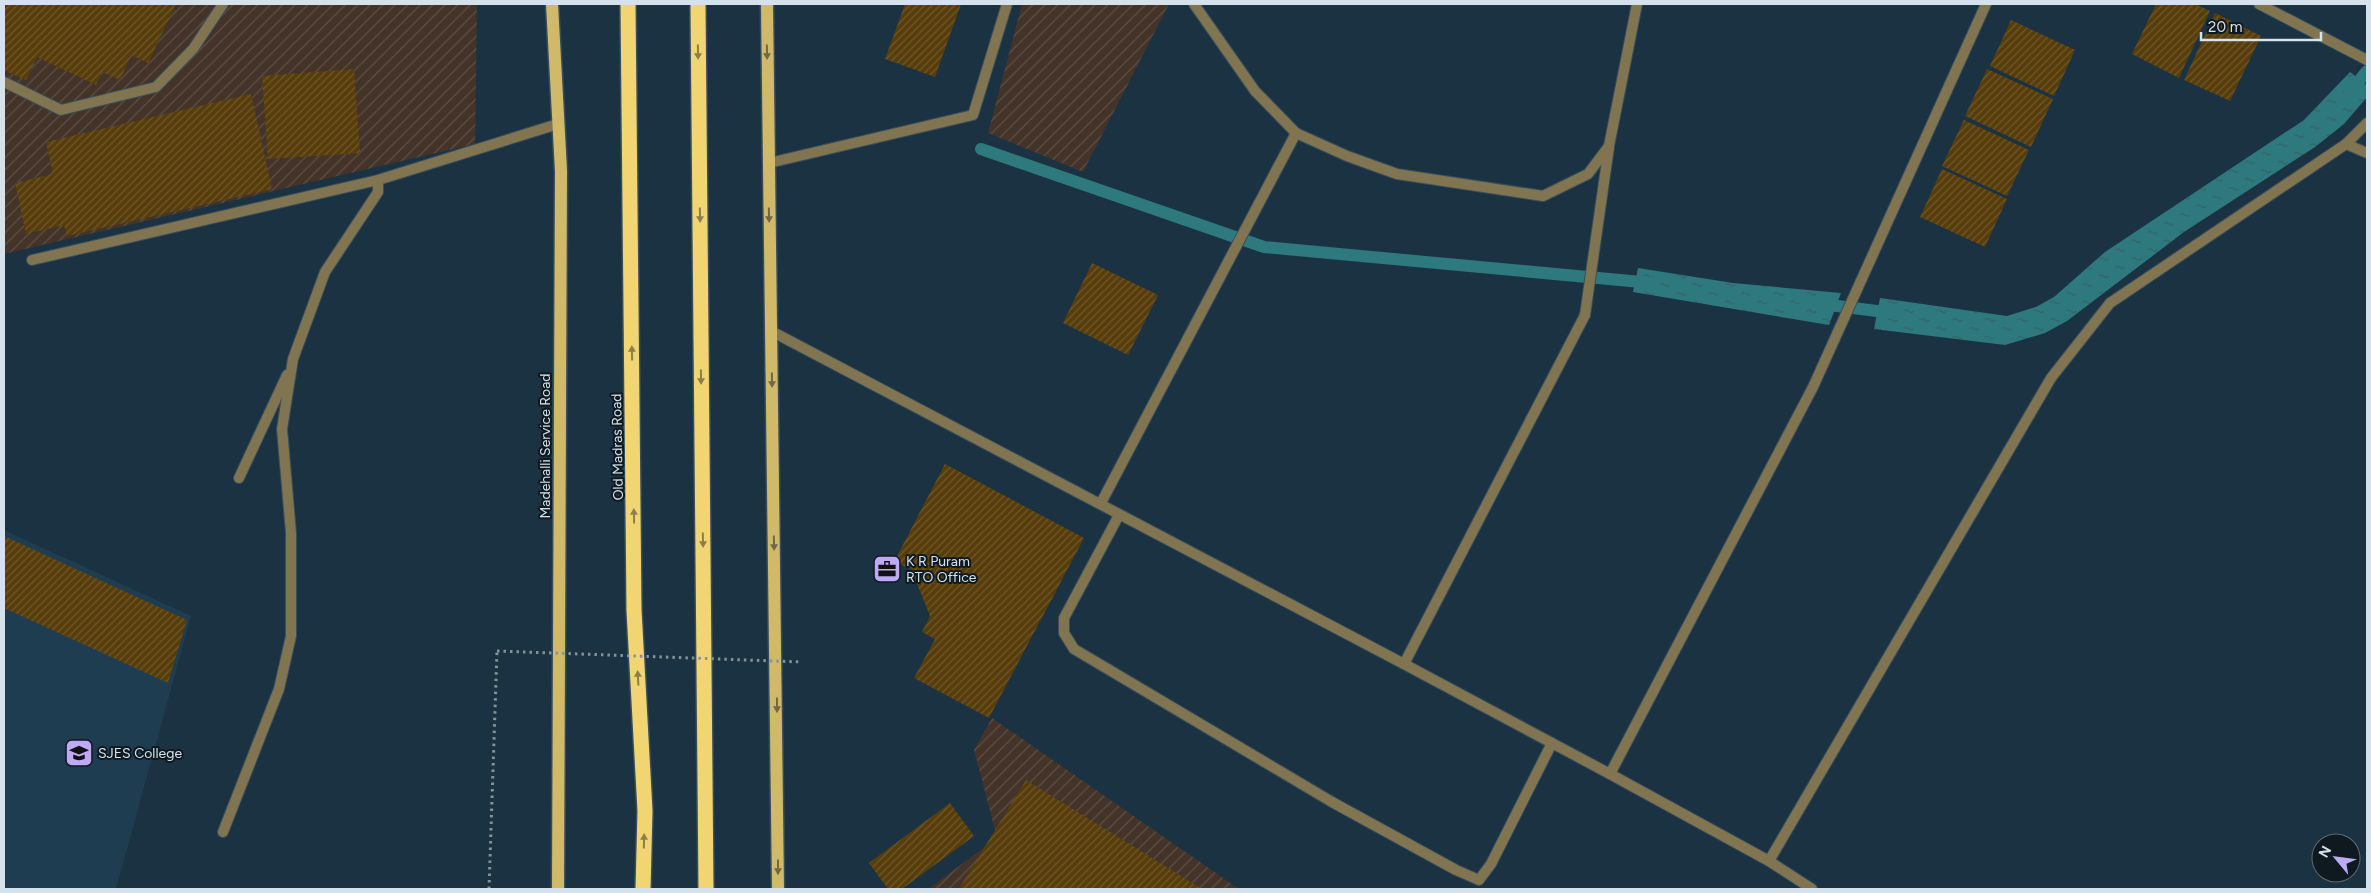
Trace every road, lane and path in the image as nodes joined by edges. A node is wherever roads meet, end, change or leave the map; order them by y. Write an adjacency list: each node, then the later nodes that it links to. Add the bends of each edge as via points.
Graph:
1 (223, 4): 12 (street, via 193,49 156,87 61,110)
2 (552, 4): 14 (main road, Madehalli Service Road)
3 (628, 4): 35 (highway, Old Madras Road, one-way to 3, via 645,811 634,610)
4 (698, 4): 36 (highway, one-way to 36)
5 (767, 4): 19 (main road, one-way to 19)
6 (1007, 4): 19 (street, via 973,115)
7 (1194, 4): 15 (street, via 1255,91)
8 (1637, 4): 17 (street)
9 (1986, 4): 30 (street, via 1813,387)
10 (2259, 4): 11 (street)
11 (2367, 60)
12 (4, 82)
13 (2367, 123): 16 (street)
14 (558, 124): 20 (street); 34 (main road, Madehalli Service Road, via 561,181)
15 (1296, 133): 17 (street, via 1397,174 1543,196 1588,174); 25 (street)
16 (2346, 144): 18 (street); 32 (street, via 2110,303 2051,378)
17 (1609, 146): 28 (street, via 1585,314)
18 (2367, 153)
19 (769, 163): 22 (main road, one-way to 22)
20 (378, 180): 21 (street); 23 (street, via 378,192 325,272)
21 (32, 260)
22 (771, 331): 25 (street); 37 (main road, one-way to 37)
23 (291, 365): 24 (street); 31 (street, via 282,429 291,534 291,636 279,689)
24 (239, 478)
25 (1101, 503): 26 (street)
26 (1119, 515): 28 (street); 29 (street, via 1064,618 1064,633 1074,649 1332,802 1456,870 1479,880 1491,864)
27 (802, 662): 33 (path, bridge, via 497,652)
28 (1404, 664): 29 (street)
29 (1552, 743): 30 (street)
30 (1610, 774): 32 (street)
31 (223, 832)
32 (1769, 861): 38 (street)
33 (488, 889)
34 (558, 889)
35 (643, 889)
36 (706, 889)
37 (778, 889)
38 (1812, 889)

